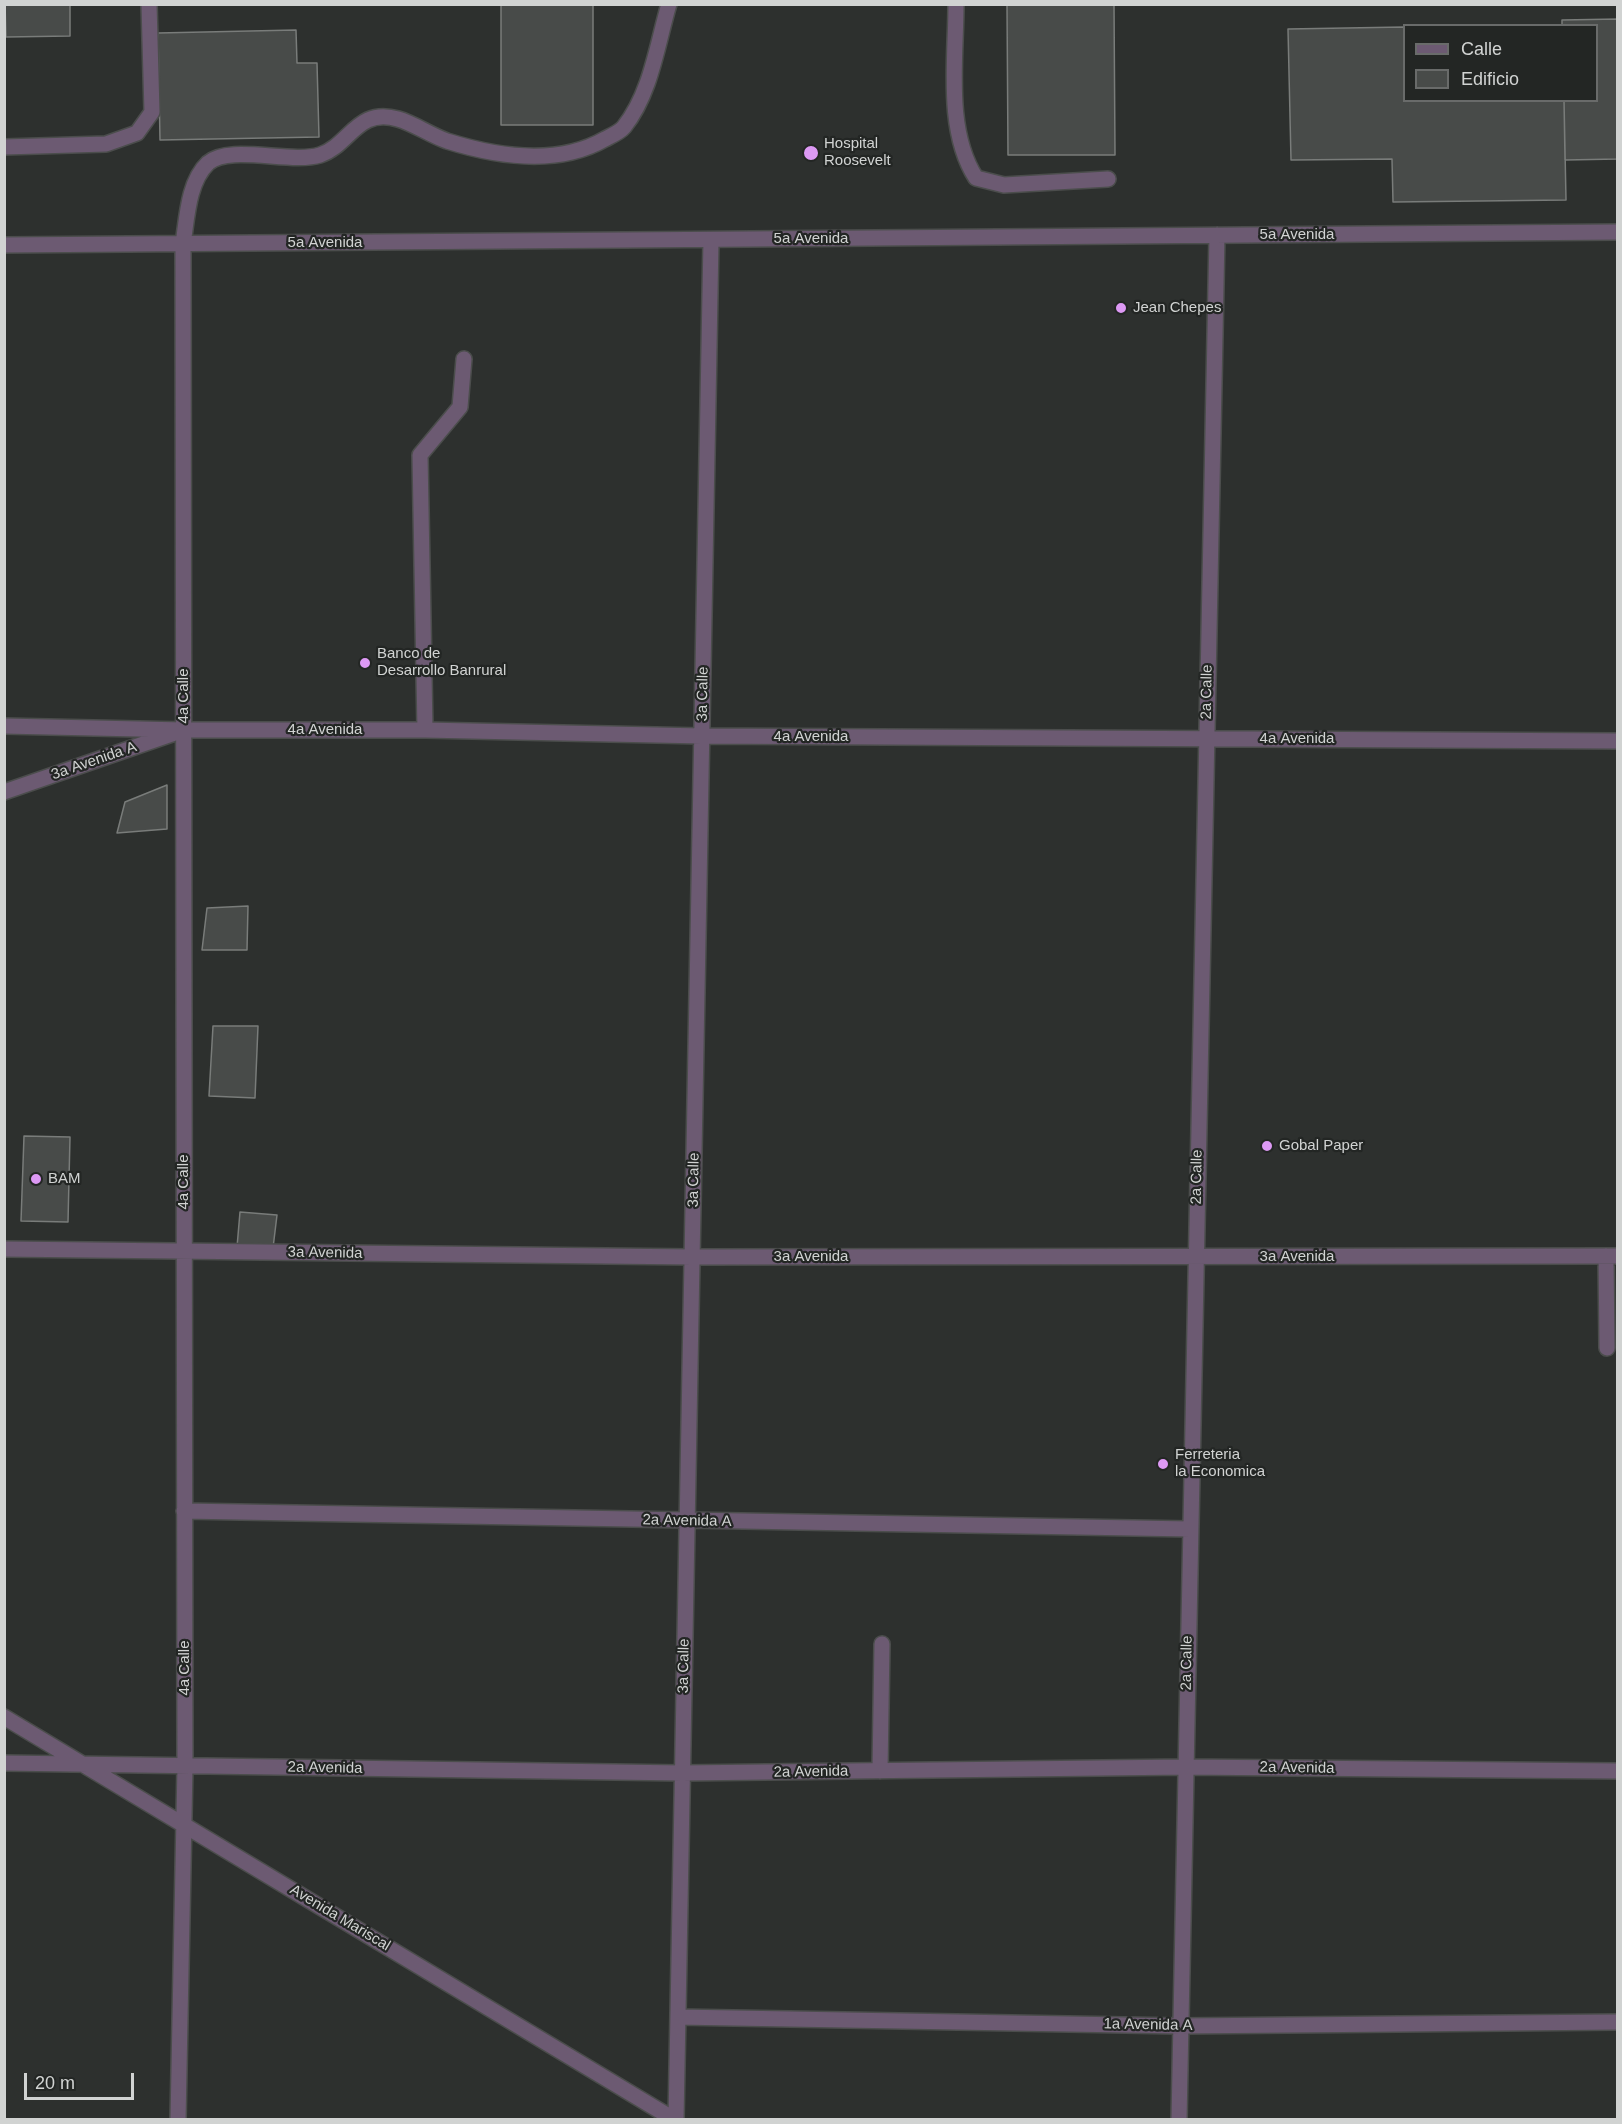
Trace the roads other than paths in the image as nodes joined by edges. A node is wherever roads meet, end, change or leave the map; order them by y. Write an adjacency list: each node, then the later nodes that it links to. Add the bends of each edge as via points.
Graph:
1 (149, 4): 4 (street, via 152,112 137,133 106,144)
2 (669, 4): 9 (street, 4a Calle, via 648,84 623,129 585,151 542,157 494,153 446,140 396,118 368,118 320,155 231,155 209,162 196,178)
3 (956, 4): 5 (street, via 956,113 966,162 976,178 1004,185)
4 (4, 147)
5 (1108, 179)
6 (1617, 232): 7 (street, 5a Avenida)
7 (1217, 235): 8 (street, 5a Avenida); 16 (street, 2a Calle)
8 (711, 240): 9 (street, 5a Avenida); 15 (street, 3a Calle)
9 (183, 244): 10 (street, 5a Avenida); 13 (street, 4a Calle)
10 (4, 245)
11 (464, 359): 14 (street, via 460,407 420,455)
12 (4, 726): 13 (street, 4a Avenida)
13 (184, 730): 14 (street, 4a Avenida); 18 (street, 3a Avenida A); 20 (street, 4a Calle)
14 (425, 730): 15 (street, 4a Avenida)
15 (702, 736): 16 (street, 4a Avenida); 22 (street, 3a Calle)
16 (1206, 738): 17 (street, 4a Avenida); 23 (street, 2a Calle)
17 (1617, 741)
18 (4, 792)
19 (4, 1249): 20 (street, 3a Avenida)
20 (184, 1251): 22 (street, 3a Avenida); 25 (street, 4a Calle)
21 (1612, 1256): 23 (street, 3a Avenida); 24 (street)
22 (692, 1257): 23 (street, 3a Avenida); 26 (street, 3a Calle)
23 (1196, 1257): 27 (street, 2a Calle)
24 (1606, 1348)
25 (184, 1511): 26 (street, 2a Avenida A); 32 (street, 4a Calle)
26 (687, 1521): 27 (street, 2a Avenida A); 36 (street, 3a Calle)
27 (1190, 1529): 33 (street, 2a Calle)
28 (882, 1644): 34 (street)
29 (4, 1717): 31 (street, Avenida Mariscal)
30 (4, 1763): 31 (street, 2a Avenida)
31 (82, 1763): 32 (street, 2a Avenida); 37 (street, Avenida Mariscal)
32 (185, 1766): 36 (street, 2a Avenida); 37 (street, 4a Calle)
33 (1185, 1767): 34 (street, 2a Avenida); 35 (street, 2a Avenida); 40 (street, 2a Calle)
34 (880, 1771): 36 (street, 2a Avenida)
35 (1617, 1772)
36 (682, 1773): 38 (street, 3a Calle)
37 (183, 1824): 41 (street, 4a Calle); 42 (street, Avenida Mariscal)
38 (678, 2017): 40 (street, 1a Avenida A); 42 (street, 3a Calle)
39 (1617, 2022): 40 (street, 1a Avenida A)
40 (1180, 2026): 43 (street, 2a Calle)
41 (178, 2120)
42 (675, 2120)
43 (1179, 2120)

